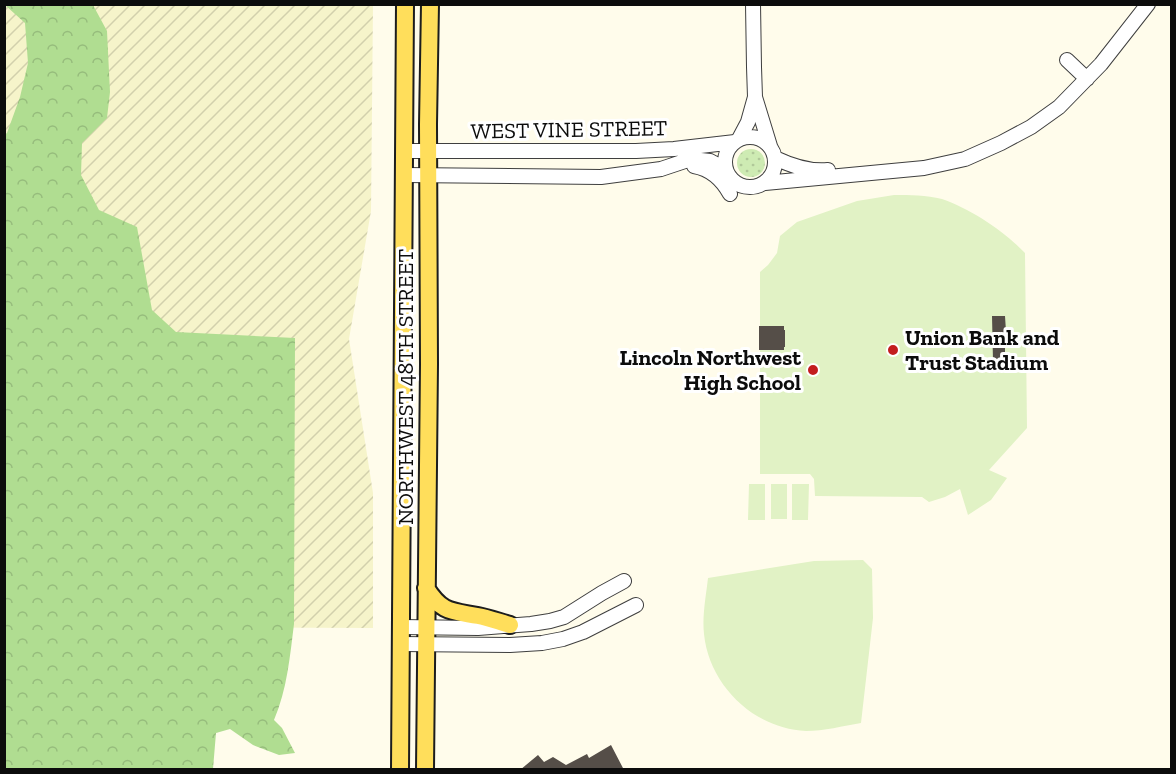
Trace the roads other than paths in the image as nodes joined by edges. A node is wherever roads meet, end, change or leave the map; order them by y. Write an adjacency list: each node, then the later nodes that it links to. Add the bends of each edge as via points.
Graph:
1 (405, 4): 9 (main road, NORTHWEST 48TH STREET)
2 (430, 4): 10 (main road, NORTHWEST 48TH STREET)
3 (753, 4): 7 (street)
4 (1148, 4): 6 (street)
5 (1066, 60): 6 (street)
6 (1087, 79): 12 (street, via 1059,107 1031,127)
7 (755, 97): 8 (street); 11 (street)
8 (737, 141): 10 (street, WEST VINE STREET, via 636,151); 11 (street, via 756,138); 14 (street, via 726,154)
9 (404, 151): 10 (street, WEST VINE STREET); 15 (main road, NORTHWEST 48TH STREET)
10 (429, 152): 16 (main road, NORTHWEST 48TH STREET)
11 (773, 152): 12 (street, via 801,168 821,171); 17 (street, via 774,172)
12 (965, 159): 17 (street, via 924,168)
13 (674, 165): 14 (street, WEST VINE STREET, via 701,159); 16 (street, WEST VINE STREET, via 601,177); 18 (street, via 707,169 724,183)
14 (725, 169): 17 (street, via 743,187)
15 (404, 175): 16 (street, WEST VINE STREET); 23 (main road, NORTHWEST 48TH STREET)
16 (428, 176): 20 (main road, NORTHWEST 48TH STREET)
17 (765, 183)
18 (730, 194)
19 (624, 581): 22 (street, via 564,617)
20 (426, 588): 22 (main road, via 445,609); 24 (main road, NORTHWEST 48TH STREET)
21 (636, 605): 24 (street, via 583,632 542,643 510,645)
22 (510, 625): 24 (street)
23 (400, 635): 24 (street); 25 (main road, NORTHWEST 48TH STREET)
24 (426, 636): 26 (main road, NORTHWEST 48TH STREET)
25 (400, 770)
26 (425, 770)

